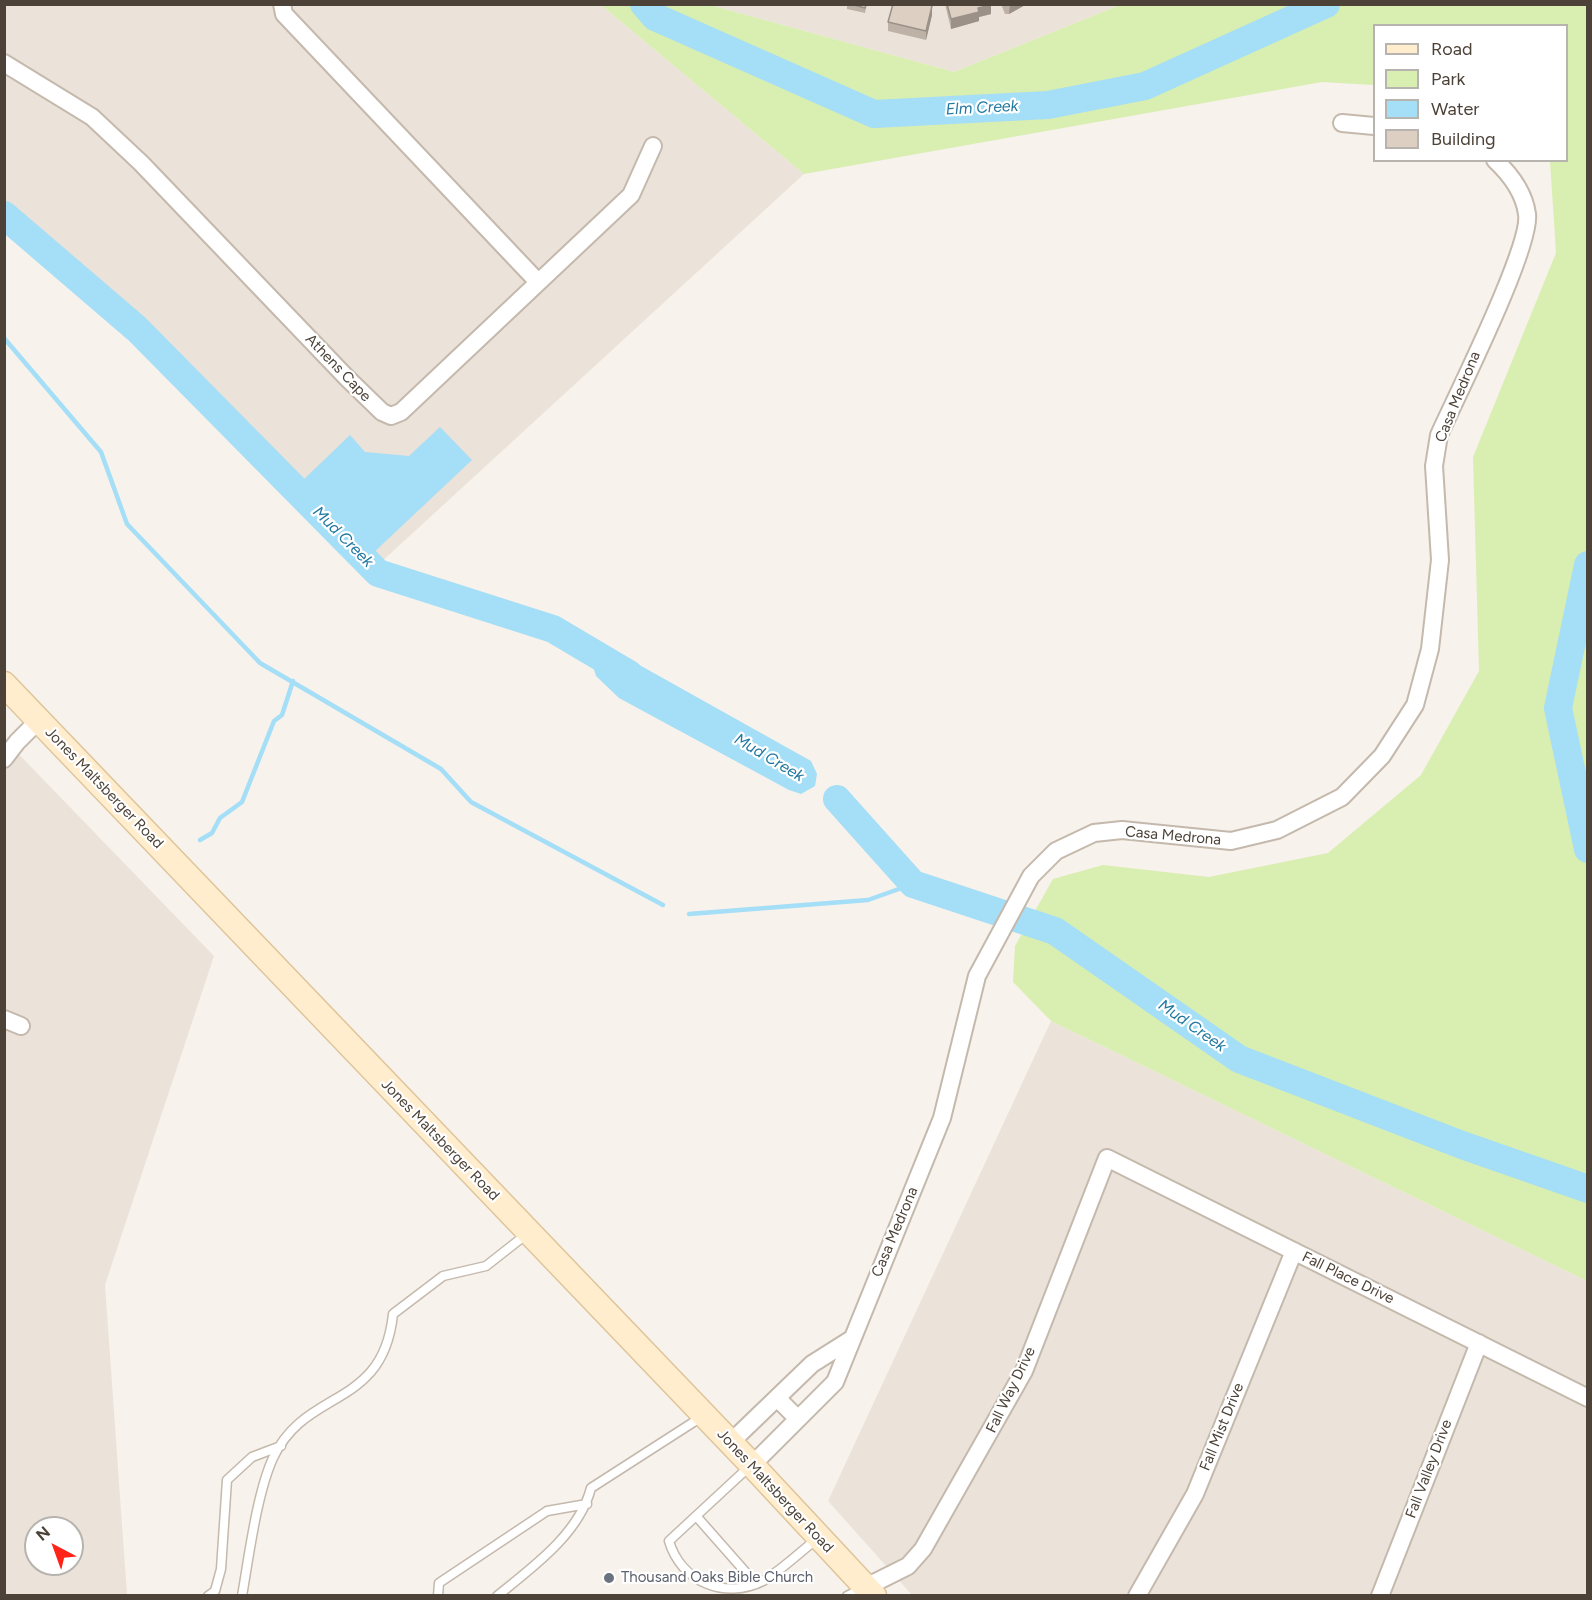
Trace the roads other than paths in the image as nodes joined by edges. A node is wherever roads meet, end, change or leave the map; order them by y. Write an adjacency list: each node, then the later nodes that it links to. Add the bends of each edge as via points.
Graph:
1 (282, 4): 7 (street, via 284,14)
2 (4, 63): 7 (street, Athens Cape, via 92,117 382,412 391,416 401,412)
3 (1342, 123): 4 (street)
4 (1373, 126)
5 (653, 146): 7 (street, Athens Cape, via 631,195)
6 (1497, 162): 16 (street, Casa Medrona, via 1513,177 1528,216 1521,251 1439,435 1434,466 1440,560 1430,649 1415,705 1382,756 1342,797 1277,830 1230,841 1122,831 1094,833 1056,851 1031,876 977,976 942,1118)
7 (538, 282)
8 (4, 684): 9 (main road, Jones Maltsberger Road)
9 (39, 720): 10 (street); 14 (main road, Jones Maltsberger Road)
10 (4, 759)
11 (4, 1019): 12 (street)
12 (21, 1026)
13 (1107, 1158): 15 (street, Fall Place Drive); 29 (street, Fall Way Drive, via 1024,1371 997,1422 923,1549 908,1566)
14 (528, 1233): 20 (main road, Jones Maltsberger Road); 23 (lane, via 486,1266 443,1276 393,1314 390,1338 377,1367 357,1387 306,1416)
15 (1294, 1251): 17 (street, Fall Place Drive); 34 (street, Fall Mist Drive, via 1195,1494)
16 (850, 1340): 18 (street, via 812,1364); 21 (street, Casa Medrona, via 835,1382)
17 (1479, 1343): 19 (street, Fall Place Drive); 35 (street, Fall Valley Drive)
18 (777, 1398): 21 (street); 22 (street)
19 (1587, 1398)
20 (704, 1415): 22 (main road, Jones Maltsberger Road); 25 (lane, via 591,1488)
21 (798, 1419): 24 (street, Casa Medrona)
22 (730, 1443): 24 (main road, Jones Maltsberger Road)
23 (281, 1446): 30 (lane, via 252,1457 227,1480 221,1569 214,1591); 31 (lane, via 273,1457 260,1506)
24 (752, 1465): 26 (lane); 27 (main road, Jones Maltsberger Road)
25 (586, 1504): 32 (lane, via 548,1511 439,1583); 33 (lane, via 566,1534)
26 (697, 1516): 28 (lane); 28 (lane, via 669,1541 673,1556 693,1580 727,1592)
27 (818, 1537): 28 (lane); 29 (main road, Jones Maltsberger Road)
28 (756, 1584)
29 (862, 1593)
30 (208, 1596)
31 (242, 1596)
32 (438, 1596)
33 (498, 1596)
34 (1137, 1596)
35 (1380, 1596)

